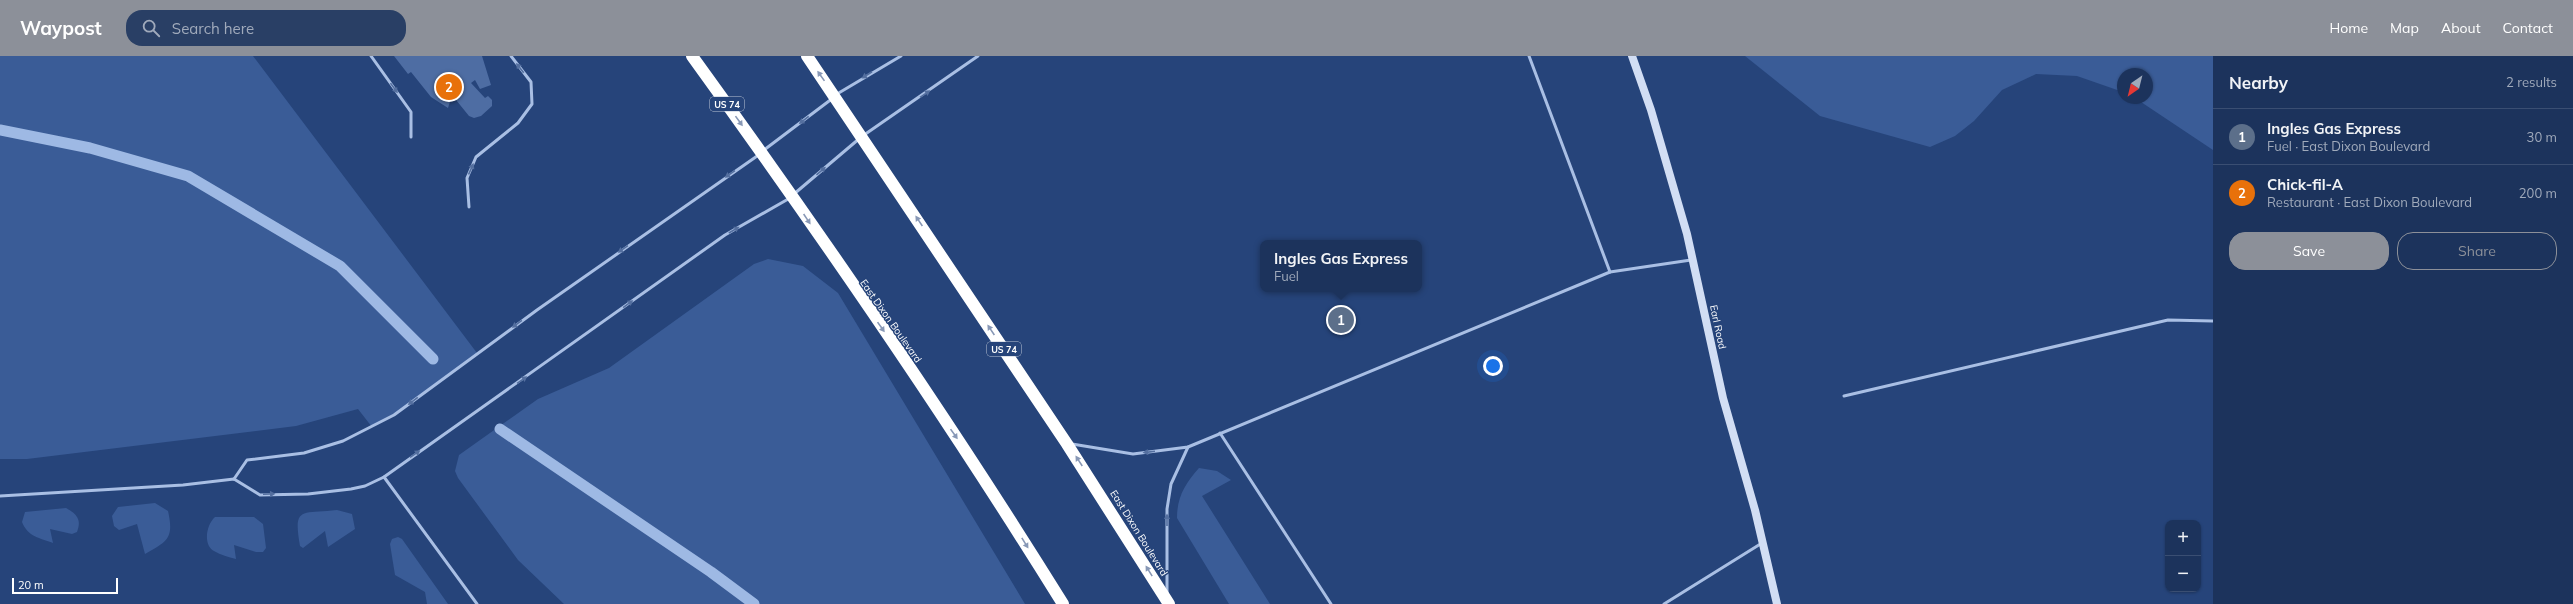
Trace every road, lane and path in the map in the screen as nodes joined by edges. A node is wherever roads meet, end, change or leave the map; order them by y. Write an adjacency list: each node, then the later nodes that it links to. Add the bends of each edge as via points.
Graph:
1 (371, 56): 11 (lane, one-way to 11, via 411,112)
2 (510, 56): 14 (lane, one-way to 2, via 467,178 476,157 518,123 532,104 531,82)
3 (692, 56): 12 (highway, East Dixon Boulevard / US 74, one-way to 12)
4 (807, 56): 9 (highway, East Dixon Boulevard / US 74, one-way to 4)
5 (900, 56): 9 (lane, one-way to 9)
6 (978, 56): 10 (lane, one-way to 6)
7 (1529, 56): 16 (lane)
8 (1632, 56): 15 (main road, Earl Road, via 1652,110)
9 (835, 96): 10 (highway, East Dixon Boulevard / US 74); 12 (lane, one-way to 12)
10 (862, 136): 13 (lane, one-way to 10); 20 (highway, East Dixon Boulevard / US 74, one-way to 10)
11 (411, 137)
12 (762, 152): 13 (highway, East Dixon Boulevard / US 74); 23 (lane, one-way to 23, via 537,310 394,415 343,441 304,453 247,460)
13 (792, 197): 22 (lane, one-way to 13, via 725,235); 28 (highway, East Dixon Boulevard / US 74, one-way to 28, via 985,478)
14 (469, 207)
15 (1693, 260): 16 (lane); 25 (main road, Earl Road, via 1723,398)
16 (1610, 272): 19 (lane)
17 (2213, 321): 18 (lane, via 2168,320)
18 (1844, 396)
19 (1220, 433): 21 (lane); 29 (lane)
20 (1067, 444): 21 (lane, one-way to 20, via 1134,454); 26 (highway, East Dixon Boulevard / US 74, one-way to 20)
21 (1188, 447): 26 (lane, one-way to 21, via 1167,509 1171,484)
22 (384, 477): 23 (lane, one-way to 22, via 260,495 308,494 351,489); 27 (lane)
23 (234, 479): 24 (lane, via 183,486)
24 (0, 496)
25 (1763, 542): 30 (lane); 31 (main road, Earl Road)
26 (1168, 602)
27 (477, 604)
28 (1063, 604)
29 (1331, 604)
30 (1664, 604)
31 (1777, 604)

